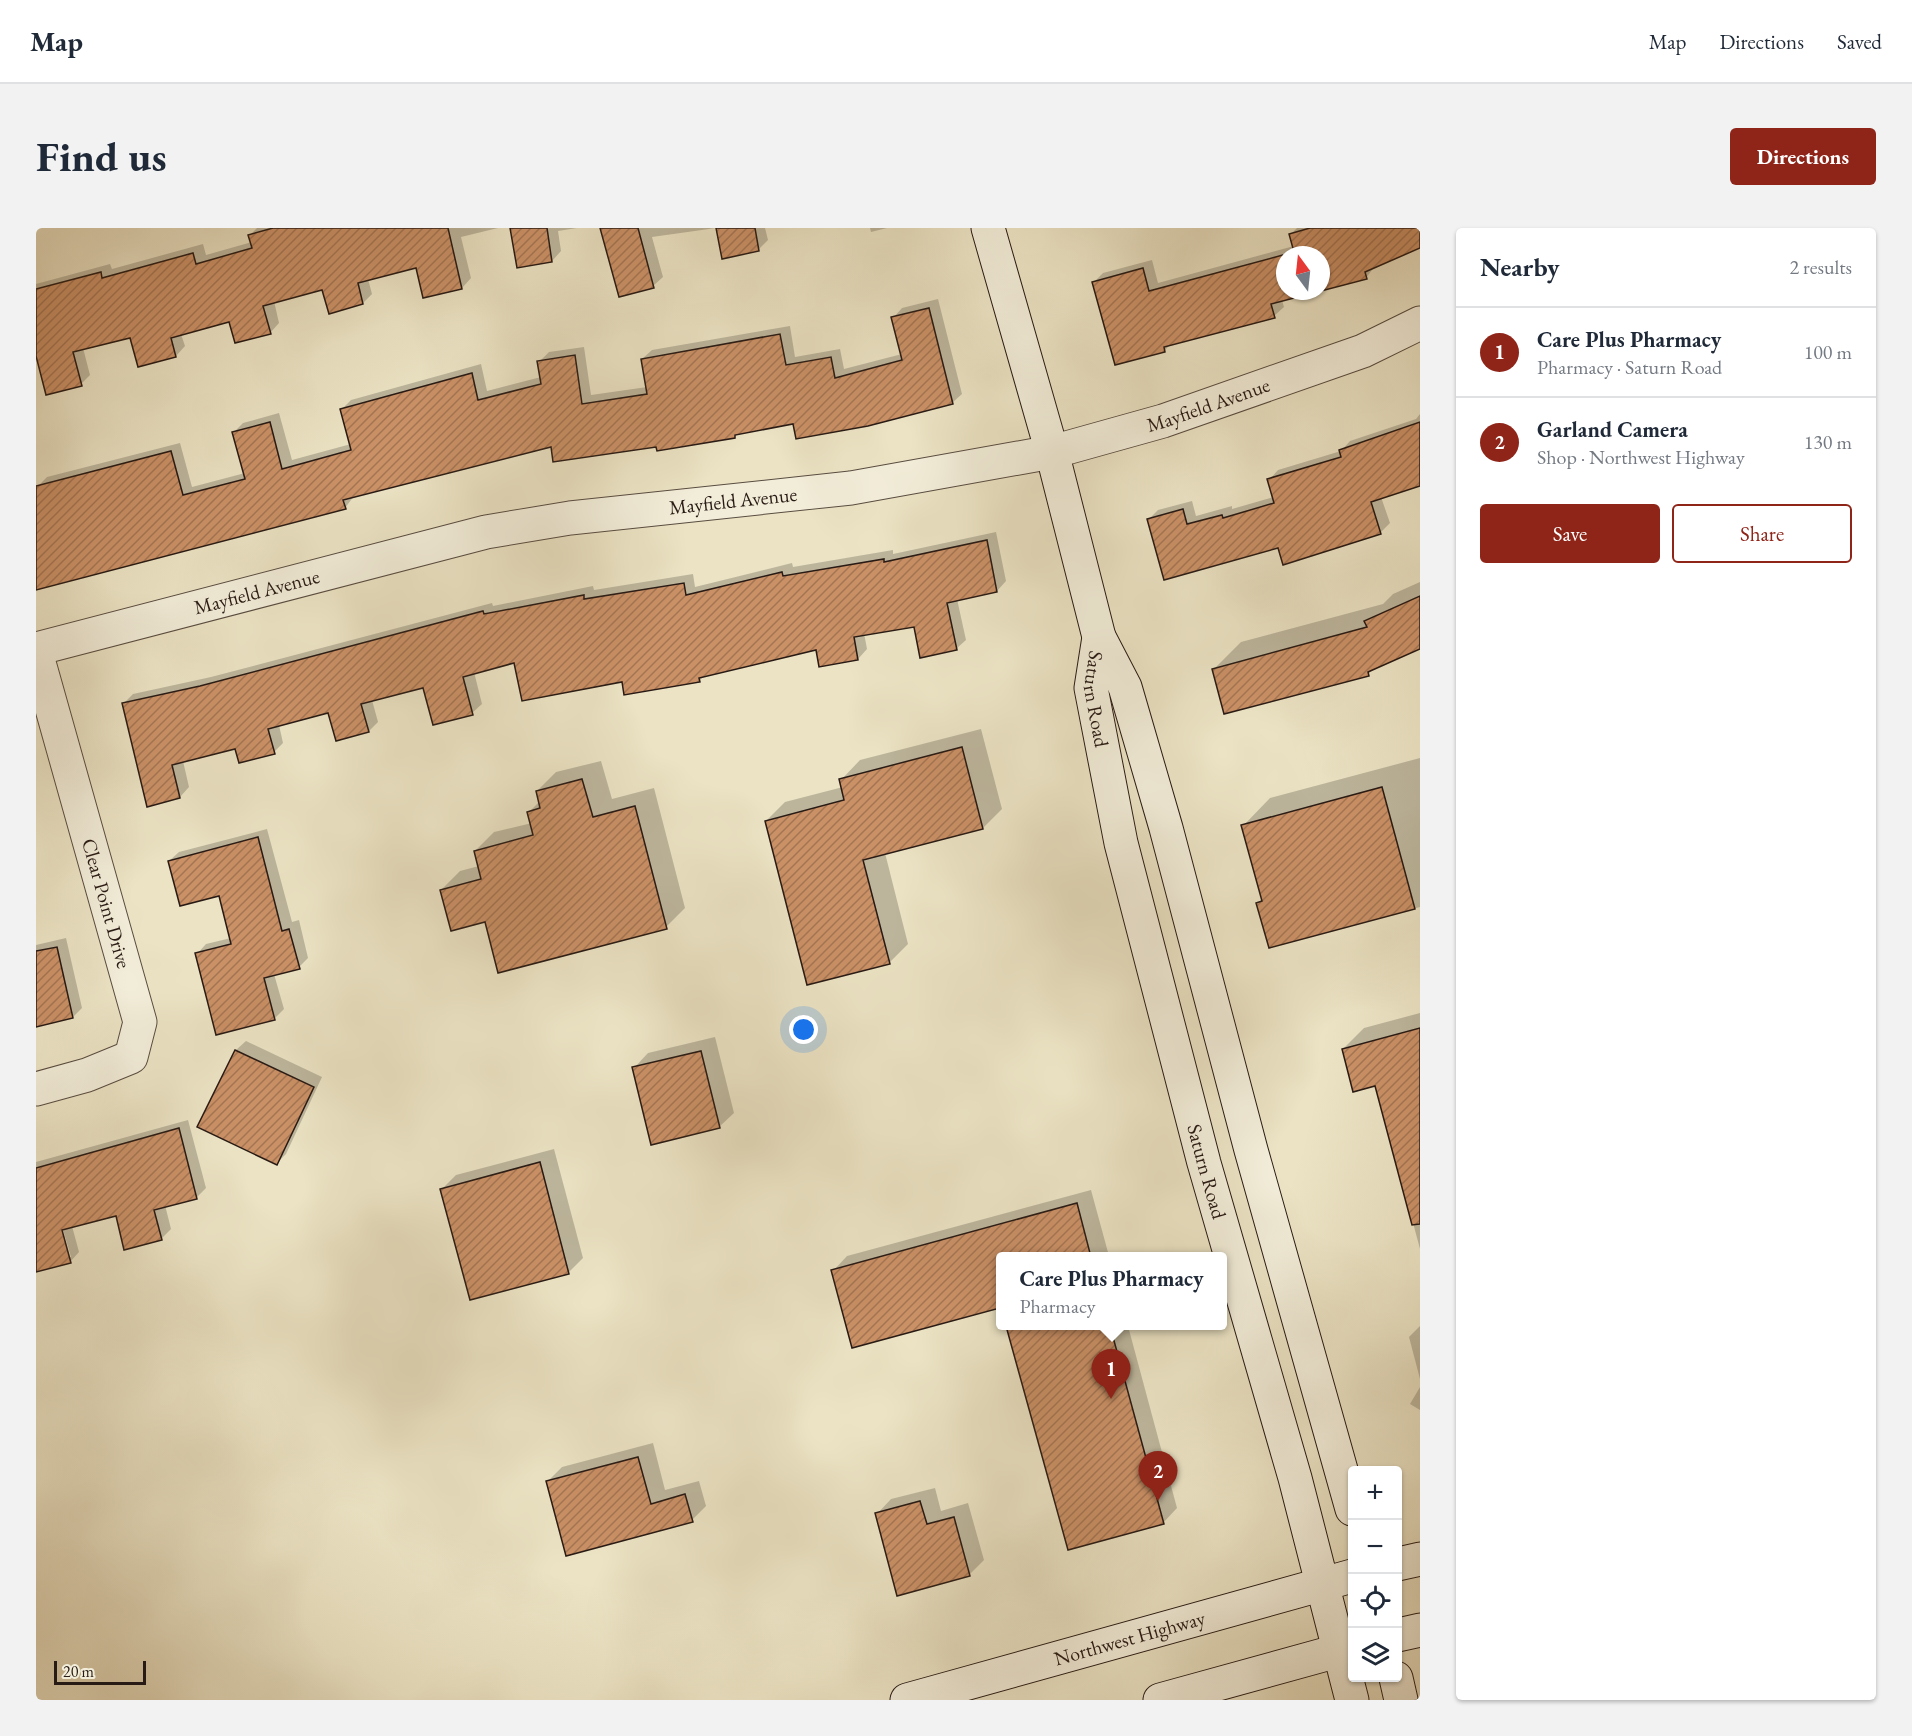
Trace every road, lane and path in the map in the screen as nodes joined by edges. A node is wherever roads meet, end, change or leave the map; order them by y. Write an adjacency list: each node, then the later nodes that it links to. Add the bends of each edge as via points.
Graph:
1 (988, 228): 3 (street, Saturn Road)
2 (1420, 323): 3 (street, Mayfield Avenue, via 1329,363 1163,421)
3 (1052, 452): 4 (street, Saturn Road); 5 (street, Mayfield Avenue, via 851,489 570,518 486,532)
4 (1099, 637): 7 (street, Saturn Road, via 1125,687); 10 (street, Saturn Road, via 1091,688 1121,843 1204,1163 1295,1478)
5 (36, 651): 6 (street, Clear Point Drive, via 140,1022 130,1057 87,1076)
6 (36, 1089)
7 (1348, 1491)
8 (1420, 1559): 9 (street)
9 (1402, 1563)
10 (1337, 1580): 13 (street, Saturn Road); 15 (street, Northwest Highway)
11 (1420, 1630): 12 (street)
12 (1402, 1634)
13 (1346, 1649): 16 (street); 17 (street, Saturn Road)
14 (1397, 1682): 18 (street)
15 (907, 1700)
16 (1160, 1700)
17 (1352, 1700)
18 (1401, 1700)

